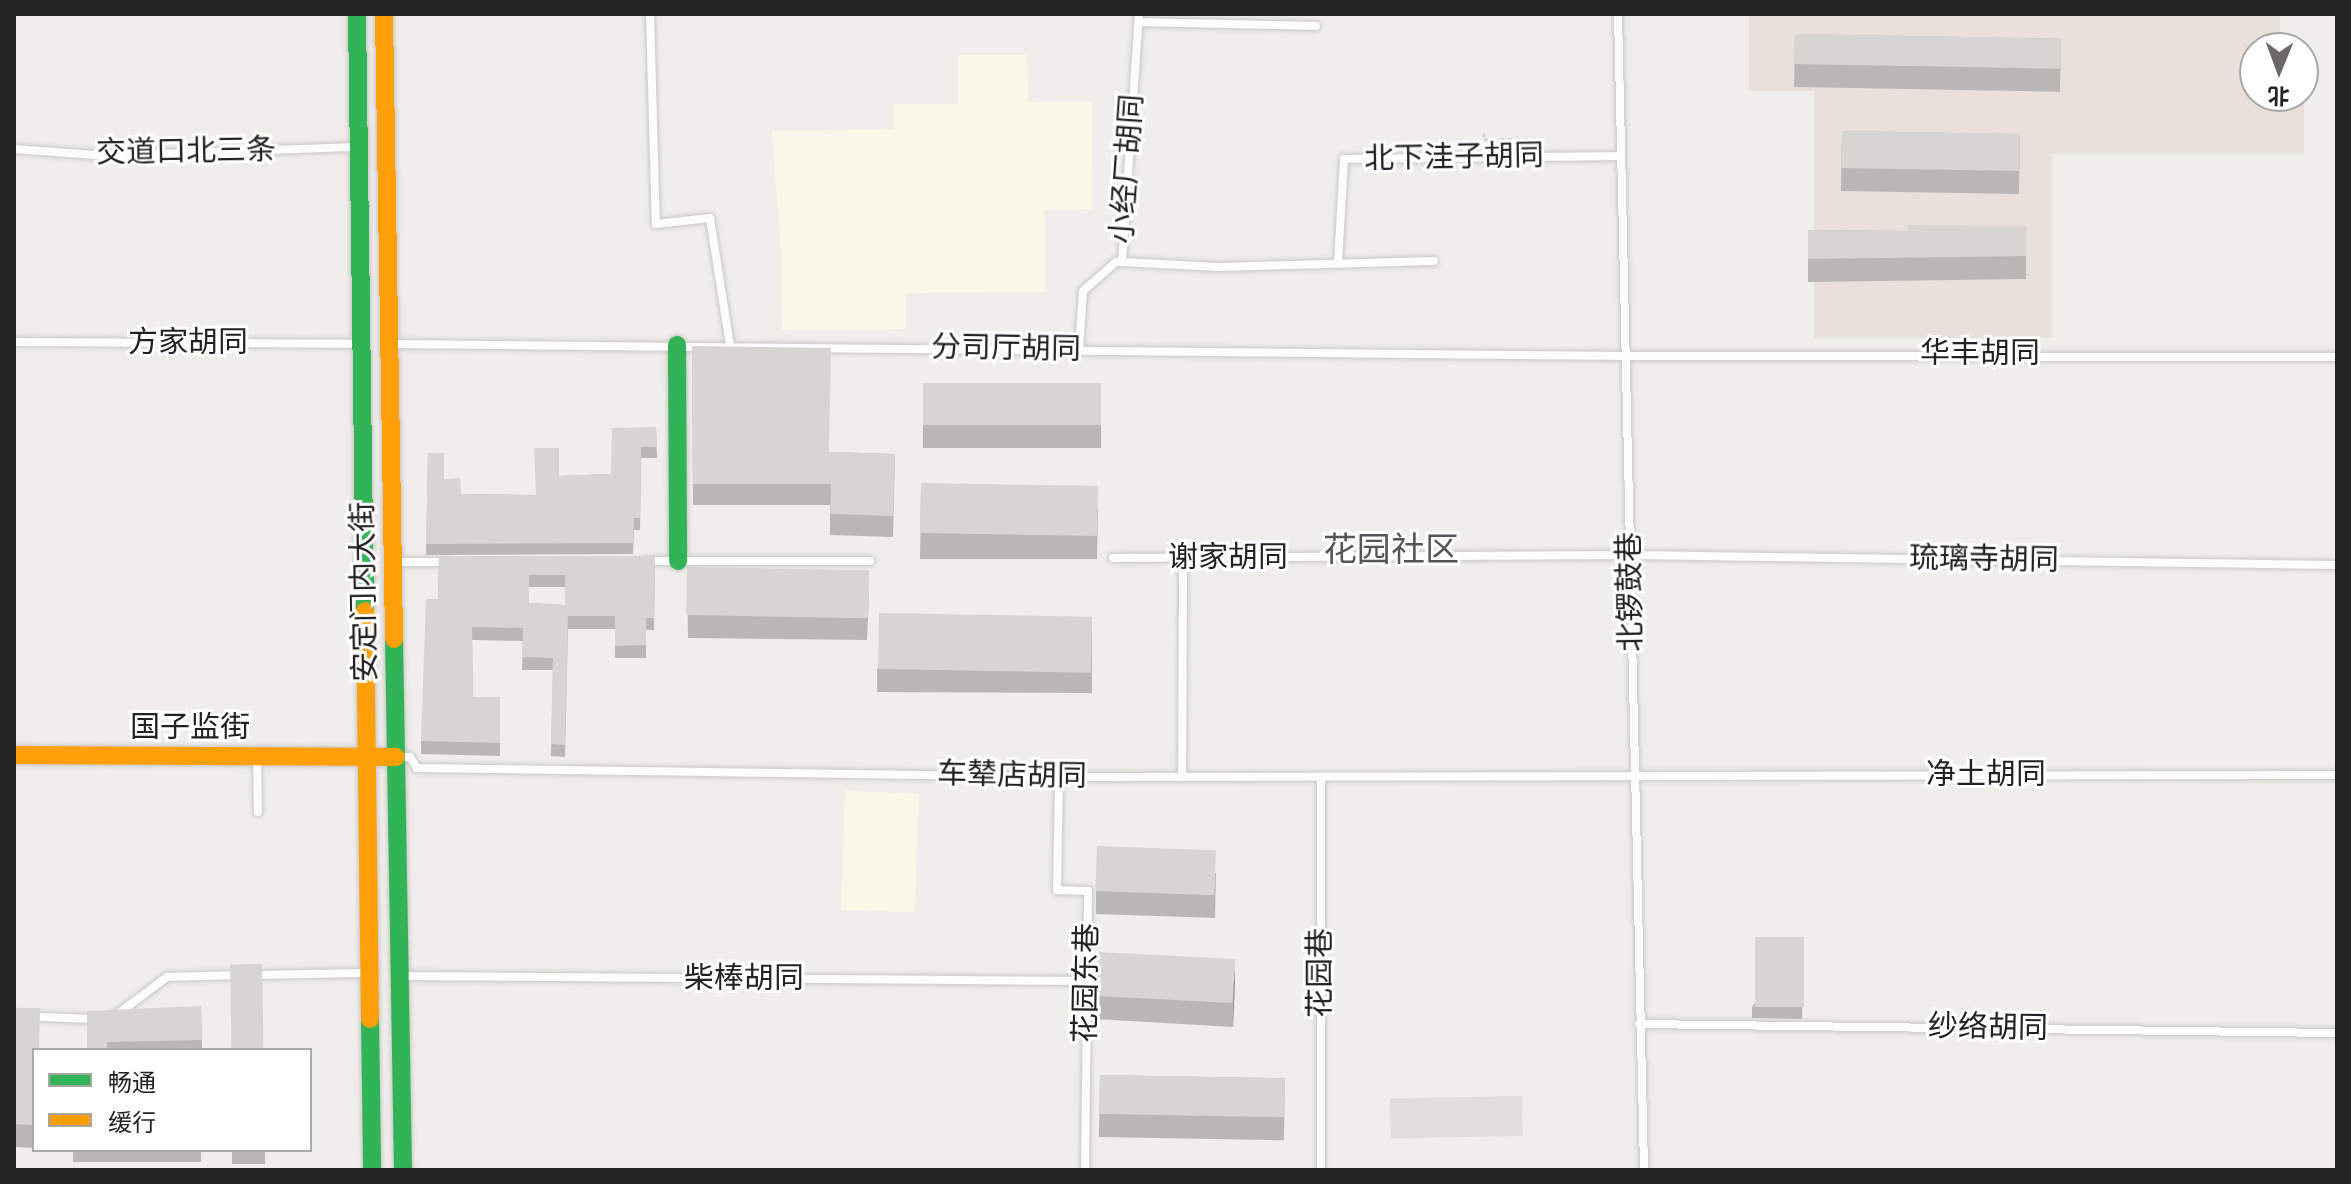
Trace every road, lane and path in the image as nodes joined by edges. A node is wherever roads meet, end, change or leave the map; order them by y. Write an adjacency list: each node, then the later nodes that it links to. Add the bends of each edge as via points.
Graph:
1 (357, 14): 8 (main road, 安定门内大街)
2 (384, 14): 17 (main road, 安定门内大街)
3 (650, 14): 19 (lane, via 656,224 710,218)
4 (1618, 14): 10 (lane, 北锣鼓巷)
5 (1139, 18): 6 (lane); 13 (lane, 小经厂胡同)
6 (1316, 26)
7 (1484, 133): 11 (path, via 1484,139 1535,139)
8 (359, 147): 9 (lane, 交道口北三条, via 108,156); 16 (main road, 安定门内大街)
9 (14, 149)
10 (1620, 156): 11 (lane, 北下洼子胡同); 21 (lane, 北锣鼓巷)
11 (1536, 157): 14 (lane, 北下洼子胡同, via 1344,159)
12 (1434, 261): 14 (lane)
13 (1122, 262): 14 (lane, via 1218,267); 20 (lane, 小经厂胡同, via 1083,291)
14 (1338, 263)
15 (14, 342): 16 (lane, 方家胡同)
16 (361, 344): 34 (main road, 安定门内大街)
17 (389, 344): 18 (lane, 分司厅胡同); 29 (main road, 安定门内大街)
18 (677, 345): 19 (lane, 分司厅胡同); 27 (main road)
19 (730, 345): 20 (lane, 分司厅胡同)
20 (1079, 350): 21 (lane, 分司厅胡同)
21 (1623, 356): 22 (lane, 华丰胡同); 23 (lane, 北锣鼓巷)
22 (2337, 357)
23 (1631, 555): 25 (lane, 谢家胡同); 31 (lane, 琉璃寺胡同); 36 (lane, 北锣鼓巷)
24 (1113, 558): 25 (lane, 谢家胡同)
25 (1183, 559): 39 (lane)
26 (632, 561): 27 (lane)
27 (678, 561): 28 (lane)
28 (870, 561)
29 (393, 562): 30 (lane); 35 (main road, 安定门内大街)
30 (464, 562)
31 (2337, 565)
32 (14, 755): 33 (main road, 国子监街)
33 (257, 756): 34 (main road, 国子监街); 41 (lane)
34 (366, 757): 35 (main road, 国子监街); 42 (main road, 安定门内大街)
35 (396, 757): 38 (lane, 车辇店胡同, via 410,757 417,768); 43 (main road, 安定门内大街)
36 (1634, 775): 37 (lane, 净土胡同); 40 (lane, 车辇店胡同); 46 (lane, 北锣鼓巷)
37 (2337, 775)
38 (1059, 777): 39 (lane, 车辇店胡同); 44 (lane, 花园东巷, via 1057,890 1088,891)
39 (1182, 777): 40 (lane, 车辇店胡同)
40 (1321, 777): 51 (lane, 花园巷)
41 (258, 812)
42 (369, 973): 45 (lane, via 167,977 111,1020); 48 (main road, 安定门内大街)
43 (400, 976): 44 (lane, 柴棒胡同); 49 (main road, 安定门内大街)
44 (1088, 981): 50 (lane, 花园东巷)
45 (14, 1016)
46 (1639, 1024): 47 (lane, 纱络胡同); 52 (lane, 北锣鼓巷)
47 (2337, 1033)
48 (372, 1170)
49 (403, 1170)
50 (1085, 1170)
51 (1321, 1170)
52 (1644, 1170)

